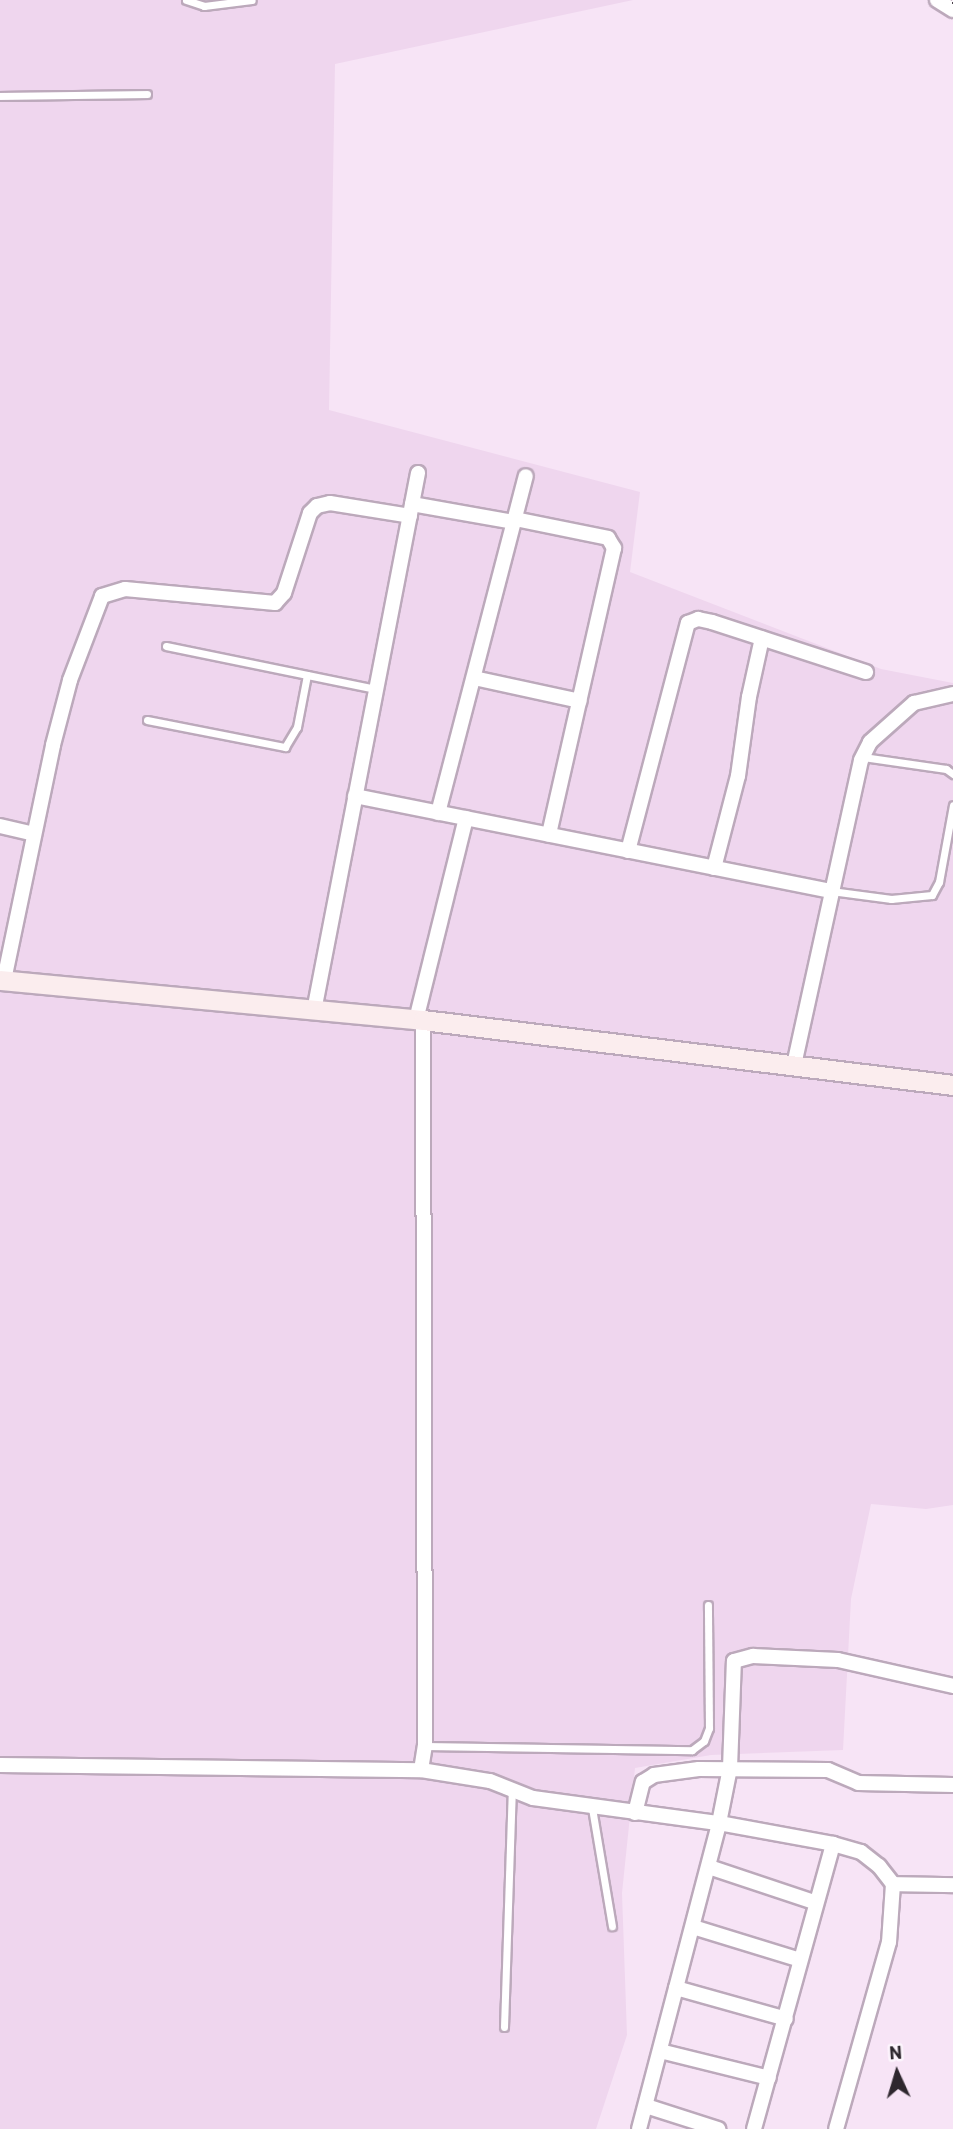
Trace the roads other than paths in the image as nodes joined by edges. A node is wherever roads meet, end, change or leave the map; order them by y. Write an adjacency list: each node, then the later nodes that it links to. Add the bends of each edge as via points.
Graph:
1 (186, 0): 2 (lane, via 204,6)
2 (252, 0)
3 (937, 0): 4 (street)
4 (953, 10)
5 (147, 94): 6 (lane)
6 (0, 96)
7 (418, 473): 9 (street)
8 (526, 476): 10 (street)
9 (411, 510): 10 (street); 16 (street); 27 (street, via 330,503 317,506 310,513 284,593 275,603 125,589 102,596 70,680)
10 (515, 521): 15 (street); 18 (street, via 608,538 614,548)
11 (762, 638): 13 (street); 29 (street, via 698,619 688,623); 30 (street, via 738,776)
12 (166, 646): 14 (lane)
13 (866, 672)
14 (307, 675): 16 (lane); 19 (lane, via 297,727 285,747)
15 (474, 678): 18 (street); 24 (street)
16 (376, 689): 22 (street)
17 (953, 694): 20 (street, via 914,704 870,743)
18 (580, 701): 28 (street)
19 (147, 720)
20 (863, 757): 21 (lane, via 946,769); 31 (street)
21 (953, 774)
22 (355, 796): 24 (street); 33 (street)
23 (953, 805): 31 (lane, via 939,883 932,895 891,899)
24 (438, 813): 25 (street)
25 (466, 818): 28 (street); 34 (street)
26 (0, 826): 27 (street)
27 (31, 833): 32 (street)
28 (549, 835): 29 (street)
29 (628, 851): 30 (street)
30 (714, 868): 31 (street)
31 (830, 891): 35 (street)
32 (2, 980): 33 (street)
33 (314, 1011): 34 (street)
34 (419, 1020): 35 (street); 39 (street)
35 (794, 1065): 36 (street)
36 (953, 1085)
37 (708, 1605): 39 (lane, via 709,1728 704,1741 692,1750)
38 (953, 1686): 41 (street, via 838,1660 739,1658 731,1671)
39 (425, 1746): 42 (street)
40 (0, 1765): 42 (street)
41 (730, 1768): 43 (street, via 828,1770 858,1783); 46 (street, via 654,1775 643,1782); 47 (street)
42 (421, 1770): 44 (street, via 490,1781)
43 (953, 1785)
44 (512, 1790): 45 (street); 58 (lane)
45 (592, 1808): 46 (street); 53 (lane)
46 (635, 1813): 47 (street)
47 (719, 1823): 48 (street); 49 (street)
48 (833, 1844): 50 (street, via 861,1852); 52 (street)
49 (709, 1867): 52 (street); 54 (street)
50 (893, 1884): 51 (street); 65 (street, via 889,1942)
51 (953, 1885)
52 (814, 1902): 55 (street)
53 (612, 1926)
54 (693, 1927): 55 (street); 56 (street)
55 (800, 1960): 57 (street)
56 (676, 1988): 57 (street); 59 (street)
57 (786, 2019): 60 (street)
58 (504, 2027)
59 (660, 2051): 60 (street); 61 (street)
60 (769, 2078): 64 (street)
61 (646, 2106): 62 (street); 63 (street)
62 (639, 2129)
63 (718, 2129)
64 (754, 2129)
65 (836, 2129)

